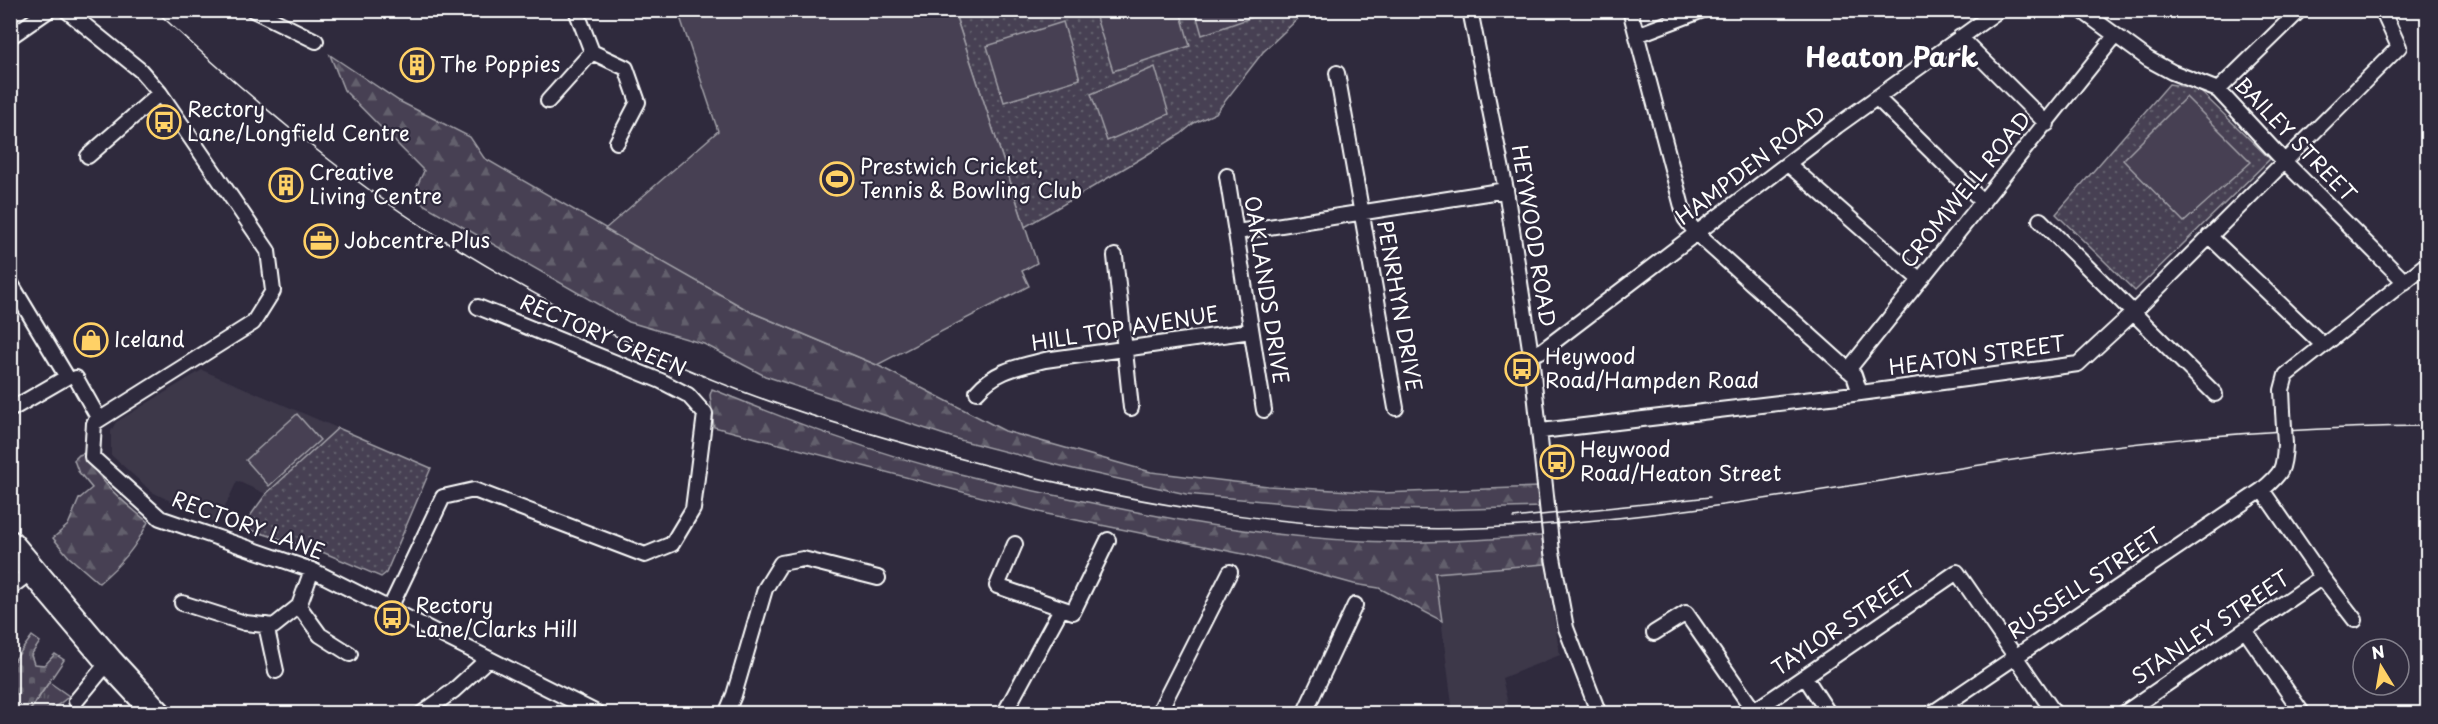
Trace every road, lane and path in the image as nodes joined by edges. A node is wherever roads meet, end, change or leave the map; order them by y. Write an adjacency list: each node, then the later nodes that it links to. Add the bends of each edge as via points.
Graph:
1 (49, 10): 14 (street)
2 (66, 10): 20 (street, via 140,70)
3 (253, 10): 16 (street)
4 (576, 10): 17 (street)
5 (1470, 10): 29 (street, HEYWOOD ROAD)
6 (1630, 10): 12 (street)
7 (1704, 10): 12 (street)
8 (1999, 10): 15 (street, HAMPDEN ROAD)
9 (2081, 10): 13 (street, BAILEY STREET)
10 (2300, 10): 19 (street)
11 (2382, 10): 26 (street, HEATON STREET, via 2399,47)
12 (1637, 35): 34 (street, via 1685,218)
13 (2115, 36): 19 (street, BAILEY STREET, via 2172,72); 23 (street, CROMWELL ROAD)
14 (10, 37)
15 (1960, 37): 21 (street, HAMPDEN ROAD); 23 (street)
16 (316, 41)
17 (592, 52): 22 (street); 24 (street, via 626,68 638,102)
18 (1337, 74): 31 (street, PENRHYN DRIVE)
19 (2218, 90): 26 (street, BAILEY STREET)
20 (160, 93): 25 (street); 56 (street, via 268,251 273,291 253,322)
21 (1877, 98): 27 (street, HAMPDEN ROAD); 30 (street)
22 (548, 101)
23 (2047, 124): 30 (street, CROMWELL ROAD)
24 (617, 142)
25 (88, 156)
26 (2284, 161): 35 (street, HEATON STREET); 40 (street, BAILEY STREET)
27 (1788, 164): 34 (street, HAMPDEN ROAD); 38 (street)
28 (1227, 176): 33 (street, OAKLANDS DRIVE)
29 (1506, 190): 31 (street); 46 (street, HEYWOOD ROAD)
30 (1983, 202): 38 (street, CROMWELL ROAD)
31 (1362, 212): 33 (street); 53 (street, PENRHYN DRIVE)
32 (2040, 220): 42 (street)
33 (1237, 232): 43 (street, OAKLANDS DRIVE)
34 (1697, 234): 46 (street, HAMPDEN ROAD, via 1543,350); 47 (street)
35 (2209, 236): 42 (street, HEATON STREET); 44 (street)
36 (1115, 256): 45 (street)
37 (2427, 263): 40 (street, RUSSELL STREET)
38 (1920, 280): 47 (street, CROMWELL ROAD)
39 (10, 282): 54 (street, via 67,377)
40 (2405, 282): 44 (street, RUSSELL STREET)
41 (478, 307): 71 (street, RECTORY GREEN, via 688,394 705,414 693,509 672,544 645,555 474,490 443,497)
42 (2133, 313): 50 (street, HEATON STREET, via 2078,364); 51 (street)
43 (1251, 331): 45 (street, HILL TOP AVENUE); 55 (street, OAKLANDS DRIVE)
44 (2323, 345): 58 (street, RUSSELL STREET, bridge, via 2286,375 2282,390 2284,464)
45 (1126, 349): 49 (street, HILL TOP AVENUE, via 1018,367 988,378); 52 (street)
46 (1531, 355): 57 (street, HEYWOOD ROAD)
47 (1848, 370): 50 (street)
48 (76, 378): 56 (street)
49 (976, 392)
50 (1860, 393): 57 (street, HEATON STREET)
51 (2215, 394)
52 (1131, 408)
53 (1395, 408)
54 (10, 410)
55 (1264, 410)
56 (99, 419): 62 (street, RECTORY LANE, via 94,423 92,457 160,518)
57 (1540, 431): 91 (street, HEYWOOD ROAD, via 1552,552 1566,628)
58 (2262, 490): 65 (street); 78 (street, RUSSELL STREET)
59 (1108, 540): 72 (street, via 1073,612)
60 (10, 544): 63 (highway)
61 (1015, 544): 72 (street, via 997,586)
62 (312, 570): 70 (street); 71 (street, RECTORY LANE)
63 (32, 571): 67 (street); 80 (highway)
64 (1230, 572): 89 (street)
65 (2322, 577): 73 (street); 75 (street, STANLEY STREET)
66 (878, 578): 87 (street, via 803,559 781,563 765,589)
67 (10, 588)
68 (182, 603): 74 (street, via 245,623)
69 (1356, 605): 90 (street)
70 (299, 606): 74 (street, via 274,626); 77 (street, via 320,635)
71 (390, 608): 79 (street, RECTORY LANE)
72 (1061, 609): 88 (street)
73 (2355, 620)
74 (266, 625): 81 (street)
75 (2245, 630): 95 (street, STANLEY STREET); 96 (street)
76 (1653, 633): 82 (street, TAYLOR STREET, via 1686,613 1754,711)
77 (350, 654)
78 (2015, 656): 82 (street, TAYLOR STREET, via 1957,572); 93 (street, RUSSELL STREET); 94 (street)
79 (488, 659): 84 (street, RECTORY LANE); 86 (street)
80 (109, 661): 83 (street); 85 (highway)
81 (276, 671)
82 (1805, 677): 92 (street)
83 (76, 701)
84 (590, 712)
85 (158, 714)
86 (421, 714)
87 (726, 714)
88 (1004, 714)
89 (1158, 714)
90 (1304, 714)
91 (1599, 714)
92 (1829, 714)
93 (1931, 714)
94 (2055, 714)
95 (2123, 714)
96 (2303, 714)

